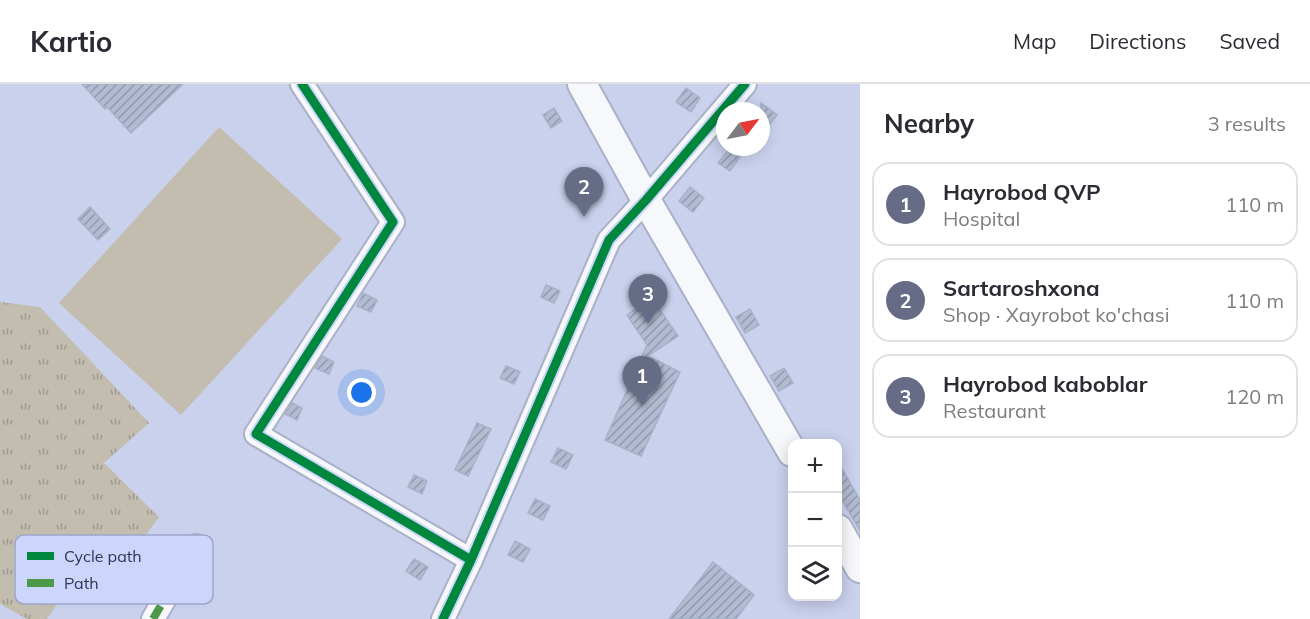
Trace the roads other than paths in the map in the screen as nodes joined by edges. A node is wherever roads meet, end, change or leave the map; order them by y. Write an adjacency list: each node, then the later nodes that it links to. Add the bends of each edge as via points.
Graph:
1 (302, 84): 7 (street, via 393,222 256,434)
2 (582, 84): 4 (main road)
3 (745, 84): 4 (street)
4 (646, 200): 5 (main road); 7 (street, via 609,240)
5 (788, 445)
6 (842, 537): 8 (main road)
7 (471, 560): 11 (street)
8 (860, 568)
9 (162, 604): 10 (street)
10 (153, 619)
11 (443, 619)

